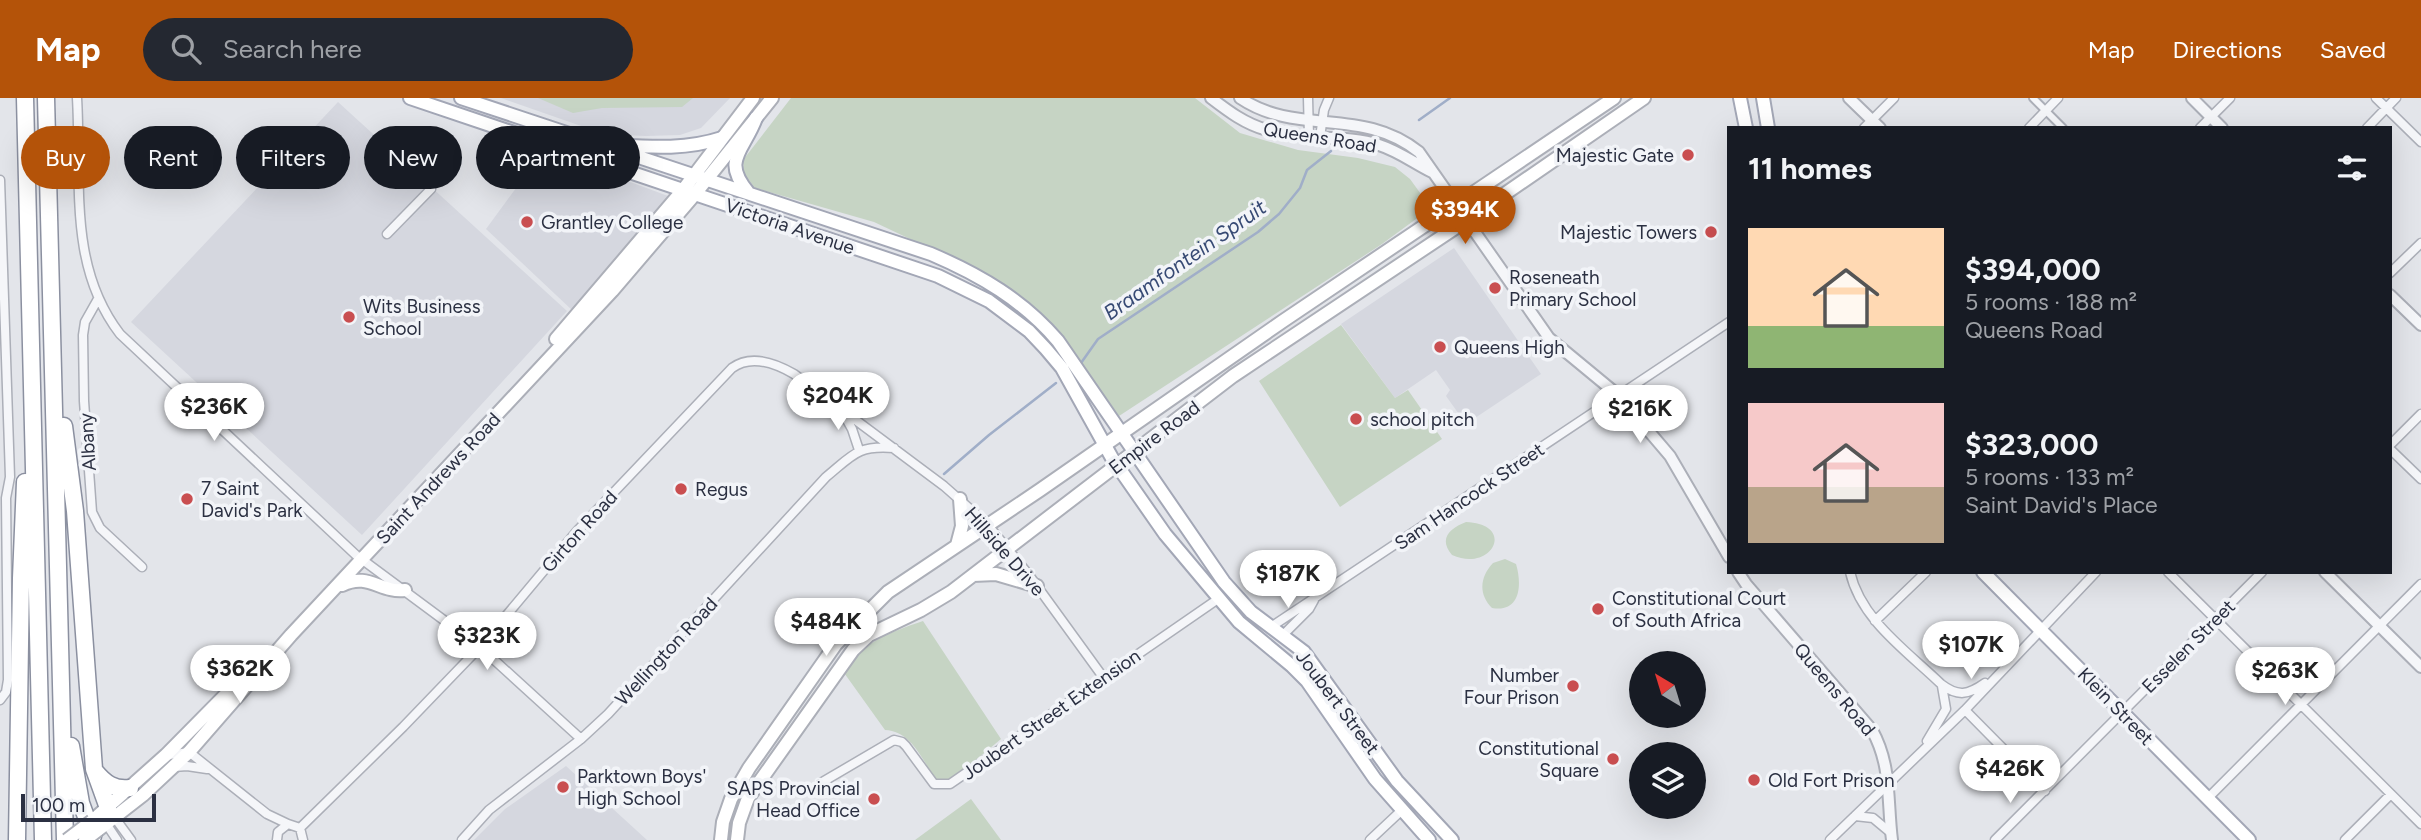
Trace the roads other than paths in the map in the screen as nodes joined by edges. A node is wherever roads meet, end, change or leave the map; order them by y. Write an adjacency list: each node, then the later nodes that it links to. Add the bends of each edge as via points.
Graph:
1 (25, 98): 66 (highway)
2 (46, 98): 62 (highway)
3 (77, 98): 58 (street, via 83,254)
4 (410, 98): 49 (main road, Victoria Avenue)
5 (461, 98): 31 (main road, Victoria Avenue)
6 (753, 98): 40 (main road, Saint Andrews Road)
7 (772, 98): 27 (main road, Saint Andrews Road)
8 (1211, 98): 39 (street, Queens Road, via 1259,128)
9 (1240, 98): 28 (street, Queens Road, via 1278,116)
10 (1308, 98): 28 (street)
11 (1329, 98): 29 (street)
12 (1614, 98): 51 (main road, Empire Road)
13 (1644, 98): 52 (main road, Empire Road)
14 (1740, 98): 32 (main road)
15 (1763, 98): 33 (main road)
16 (1849, 98): 30 (street)
17 (1894, 98): 30 (street)
18 (2032, 98): 25 (street)
19 (2058, 98): 25 (street)
20 (2192, 98): 26 (street)
21 (2230, 98): 26 (street)
22 (2376, 98): 24 (street)
23 (2396, 98): 24 (street)
24 (2386, 108): 38 (street); 41 (street)
25 (2046, 111): 34 (street); 35 (street)
26 (2211, 117): 36 (street); 37 (street)
27 (756, 118): 47 (main road, Saint Andrews Road); 50 (main road, via 734,166)
28 (1309, 121): 29 (street, Queens Road); 39 (street)
29 (1322, 121): 39 (street); 44 (street, Queens Road, via 1392,134 1419,152)
30 (1872, 125)
31 (544, 126)
32 (1746, 126)
33 (1768, 126)
34 (2031, 126)
35 (2061, 126)
36 (2202, 126)
37 (2220, 126)
38 (2369, 126)
39 (1315, 137): 44 (street, Queens Road, via 1379,145)
40 (722, 138): 42 (main road, via 681,147); 45 (main road, Saint Andrews Road)
41 (2421, 142)
42 (640, 146)
43 (640, 158): 45 (main road, Victoria Avenue)
44 (1432, 172): 51 (street, Queens Road)
45 (693, 175): 47 (main road, Victoria Avenue); 49 (main road, Saint Andrews Road)
46 (0, 180): 56 (street)
47 (707, 180): 49 (main road, Saint Andrews Road); 50 (main road, Victoria Avenue)
48 (431, 189): 53 (street)
49 (689, 192): 68 (main road, Victoria Avenue, via 938,276 989,301 1029,331 1062,368); 82 (main road, Saint Andrews Road, via 612,291)
50 (748, 193): 67 (main road, Victoria Avenue, via 931,254 1005,292 1058,341)
51 (1457, 205): 52 (street, Queens Road); 67 (main road, Empire Road)
52 (1466, 220): 63 (street, Queens Road, via 1549,338); 73 (main road, Empire Road, via 1265,353)
53 (387, 234)
54 (2421, 243): 55 (street)
55 (2392, 271)
56 (2, 280): 77 (street, via 10,461)
57 (2392, 297): 60 (street)
58 (97, 299): 82 (street, via 132,347); 83 (street, Albany, via 83,335 92,512 100,528)
59 (1727, 323): 63 (street, Sam Hancock Street)
60 (2421, 325)
61 (747, 362): 64 (street, Hillside Drive, via 782,366); 105 (street, Girton Road, via 732,368 577,531)
62 (54, 386): 112 (highway); 119 (highway, via 75,512)
63 (1618, 396): 81 (street, Queens Road, via 1670,456); 98 (street, Sam Hancock Street)
64 (834, 402): 70 (street, Hillside Drive); 72 (street, via 848,419)
65 (2421, 414): 69 (street)
66 (33, 427): 136 (highway, via 21,578); 137 (highway)
67 (1122, 433): 68 (main road, Empire Road); 73 (main road, Joubert Street)
68 (1106, 445): 74 (main road, Joubert Street); 78 (main road, Empire Road)
69 (2392, 445)
70 (894, 448): 72 (street); 76 (street, Hillside Drive)
71 (2392, 449): 75 (street)
72 (859, 450): 115 (street, Wellington Road, via 827,477)
73 (1136, 452): 74 (main road, Empire Road); 102 (main road, Joubert Street, via 1224,582)
74 (1117, 466): 80 (main road, Empire Road); 97 (main road, Joubert Street)
75 (2421, 479)
76 (960, 499): 78 (street, Hillside Drive); 79 (main road, via 962,526)
77 (3, 501): 110 (street, via 8,680)
78 (987, 524): 79 (main road, Empire Road); 80 (street, Hillside Drive)
79 (957, 545): 144 (main road, Empire Road, via 888,592 836,644 734,792)
80 (1008, 548): 92 (main road, Empire Road); 94 (street, Hillside Drive)
81 (1727, 554)
82 (359, 558): 95 (street); 96 (main road, Saint Andrews Road); 118 (main road, Saint Andrews Road, via 229,692)
83 (142, 567)
84 (1739, 574): 121 (street, Queens Road, via 1872,730)
85 (1851, 574): 100 (street, via 1859,600)
86 (1924, 574): 100 (street)
87 (1985, 574): 103 (main road, Klein Street)
88 (2093, 574): 103 (street)
89 (2170, 574): 99 (street)
90 (2260, 574): 99 (street, Esselen Street)
91 (2327, 574): 101 (street)
92 (973, 575): 94 (main road, via 996,574); 145 (main road, Empire Road, via 928,607 869,635 852,650 748,799)
93 (2421, 584): 101 (street)
94 (1037, 586): 108 (street, Hillside Drive)
95 (405, 590): 96 (main road, via 355,580); 105 (street)
96 (333, 591): 116 (main road, Saint Andrews Road)
97 (1218, 599): 108 (street, Joubert Street Extension); 127 (main road, Joubert Street, via 1249,632 1302,675)
98 (1314, 600): 102 (street, Sam Hancock Street); 104 (street, Sam Hancock Street)
99 (2216, 618): 111 (street); 114 (street, Esselen Street)
100 (1875, 621): 109 (street)
101 (2380, 626): 106 (street); 111 (street)
102 (1271, 627): 104 (main road, Joubert Street)
103 (2040, 629): 107 (street); 114 (main road, Klein Street)
104 (1283, 635): 148 (main road, Joubert Street, via 1304,652 1380,759)
105 (480, 647): 115 (street); 133 (street, Girton Road)
106 (2421, 667)
107 (1998, 673): 109 (street, via 1967,694); 113 (street)
108 (1103, 677): 122 (street, Joubert Street Extension, via 950,784 934,784 906,746 894,740)
109 (1941, 684): 117 (street, via 1946,709)
110 (0, 700)
111 (2301, 703): 125 (street); 126 (street)
112 (63, 709): 130 (highway, via 81,803); 138 (highway)
113 (1965, 709): 117 (street); 124 (street)
114 (2120, 713): 124 (street, Esselen Street); 126 (main road, Klein Street)
115 (581, 739): 143 (street, Wellington Road, via 489,810)
116 (188, 752): 118 (main road, Saint Andrews Road); 120 (street)
117 (1915, 757): 121 (street)
118 (169, 762): 120 (street); 123 (main road, Saint Andrews Road); 130 (main road, Saint Andrews Road, via 142,795)
119 (94, 769): 123 (highway, via 109,785); 130 (highway)
120 (209, 770): 128 (street)
121 (1889, 782): 129 (street); 134 (street, Queens Road)
122 (819, 784)
123 (130, 788): 130 (main road, Saint Andrews Road)
124 (2045, 791): 150 (street, Esselen Street)
125 (2391, 794): 132 (street); 152 (street)
126 (2207, 799): 151 (main road, Klein Street)
127 (1402, 810): 146 (street); 147 (main road, Joubert Street)
128 (267, 814): 131 (street); 135 (street)
129 (1855, 816): 134 (street, via 1873,818); 149 (street)
130 (102, 822): 138 (main road, Saint Andrews Road, bridge); 139 (main road, Saint Andrews Road, bridge); 140 (street); 141 (street)
131 (288, 824): 133 (street); 135 (street)
132 (2421, 824)
133 (300, 828): 142 (street)
134 (1891, 836)
135 (277, 838)
136 (17, 840)
137 (43, 840)
138 (66, 840)
139 (85, 840)
140 (117, 840)
141 (131, 840)
142 (303, 840)
143 (462, 840)
144 (722, 840)
145 (737, 840)
146 (1370, 840)
147 (1429, 840)
148 (1452, 840)
149 (1830, 840)
150 (1996, 840)
151 (2249, 840)
152 (2345, 840)

